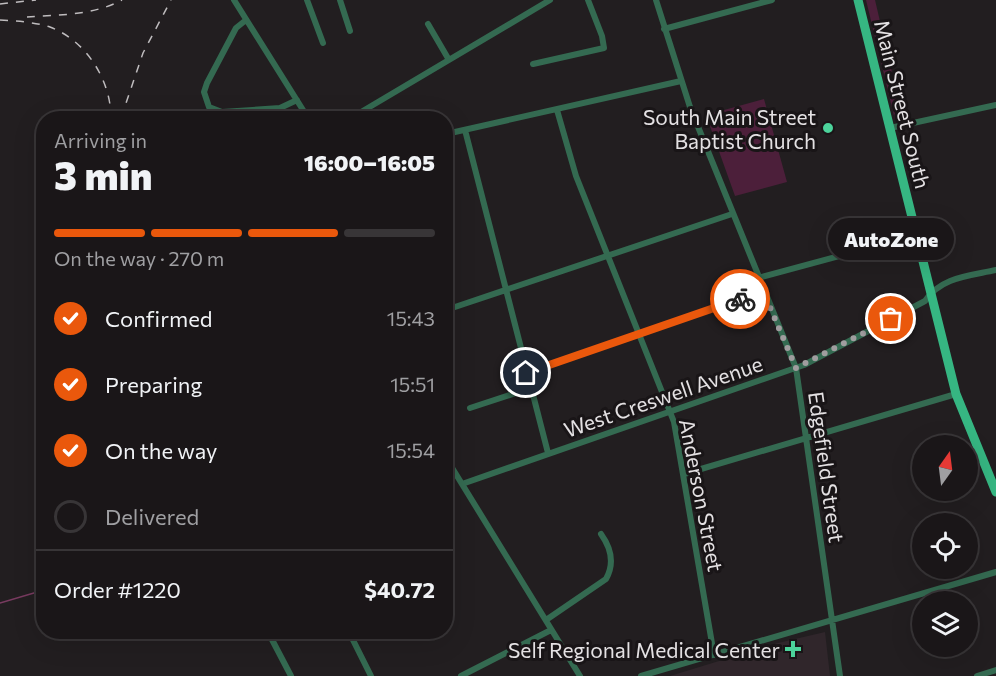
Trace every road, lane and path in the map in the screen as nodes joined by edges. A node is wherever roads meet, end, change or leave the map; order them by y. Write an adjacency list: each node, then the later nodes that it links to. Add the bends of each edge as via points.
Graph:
1 (307, 0): 13 (street)
2 (340, 0): 12 (street)
3 (550, 0): 14 (street)
4 (588, 0): 15 (street, via 604,48)
5 (656, 0): 11 (street, Edgefield Street)
6 (772, 0): 11 (street)
7 (858, 0): 24 (main road, Main Street South)
8 (238, 1): 9 (street)
9 (246, 20): 17 (street); 20 (street, via 236,28 204,92 209,107)
10 (428, 24): 14 (street)
11 (664, 29): 16 (street, Edgefield Street)
12 (350, 31)
13 (323, 43)
14 (449, 60): 23 (street)
15 (533, 64)
16 (681, 81): 19 (street); 27 (street, Edgefield Street)
17 (297, 100): 21 (street, via 280,108); 22 (street)
18 (996, 105): 24 (street)
19 (557, 110): 25 (street); 29 (street, Anderson Street, via 576,176)
20 (219, 111)
21 (236, 111)
22 (304, 111)
23 (363, 111)
24 (890, 128): 28 (main road, Main Street South)
25 (465, 130): 26 (street); 33 (street)
26 (453, 133)
27 (732, 214): 29 (street); 31 (street, Edgefield Street)
28 (917, 235): 31 (street); 34 (main road, Main Street South)
29 (607, 257): 33 (street); 36 (street, Anderson Street)
30 (996, 270): 34 (street, West Creswell Avenue, via 948,280)
31 (758, 278): 32 (street, Edgefield Street)
32 (763, 291): 36 (street); 37 (street, Edgefield Street)
33 (505, 292): 35 (street); 38 (street)
34 (931, 292): 37 (street, West Creswell Avenue, via 925,301); 40 (main road, Main Street South)
35 (453, 308)
36 (638, 334): 38 (street); 42 (street, Anderson Street)
37 (796, 368): 42 (street, West Creswell Avenue); 43 (street, Edgefield Street)
38 (526, 373): 39 (street)
39 (531, 388): 41 (street); 44 (street)
40 (956, 394): 43 (street); 48 (main road, Main Street South)
41 (470, 408)
42 (670, 412): 44 (street, West Creswell Avenue); 46 (street, Anderson Street)
43 (806, 438): 46 (street); 52 (street, Edgefield Street)
44 (548, 453): 47 (street, West Creswell Avenue)
45 (453, 469): 47 (street)
46 (684, 474): 56 (street, Anderson Street)
47 (462, 484): 51 (street)
48 (996, 492)
49 (601, 534): 51 (street, via 611,555 606,579)
50 (996, 572): 52 (street)
51 (546, 620): 53 (street)
52 (832, 621): 56 (street); 63 (street, Edgefield Street)
53 (551, 630): 60 (street); 61 (street)
54 (272, 639): 58 (street)
55 (352, 639): 59 (street)
56 (714, 655): 62 (street)
57 (996, 670): 64 (street)
58 (291, 676)
59 (371, 676)
60 (461, 676)
61 (580, 676)
62 (641, 676)
63 (840, 676)
64 (977, 676)

